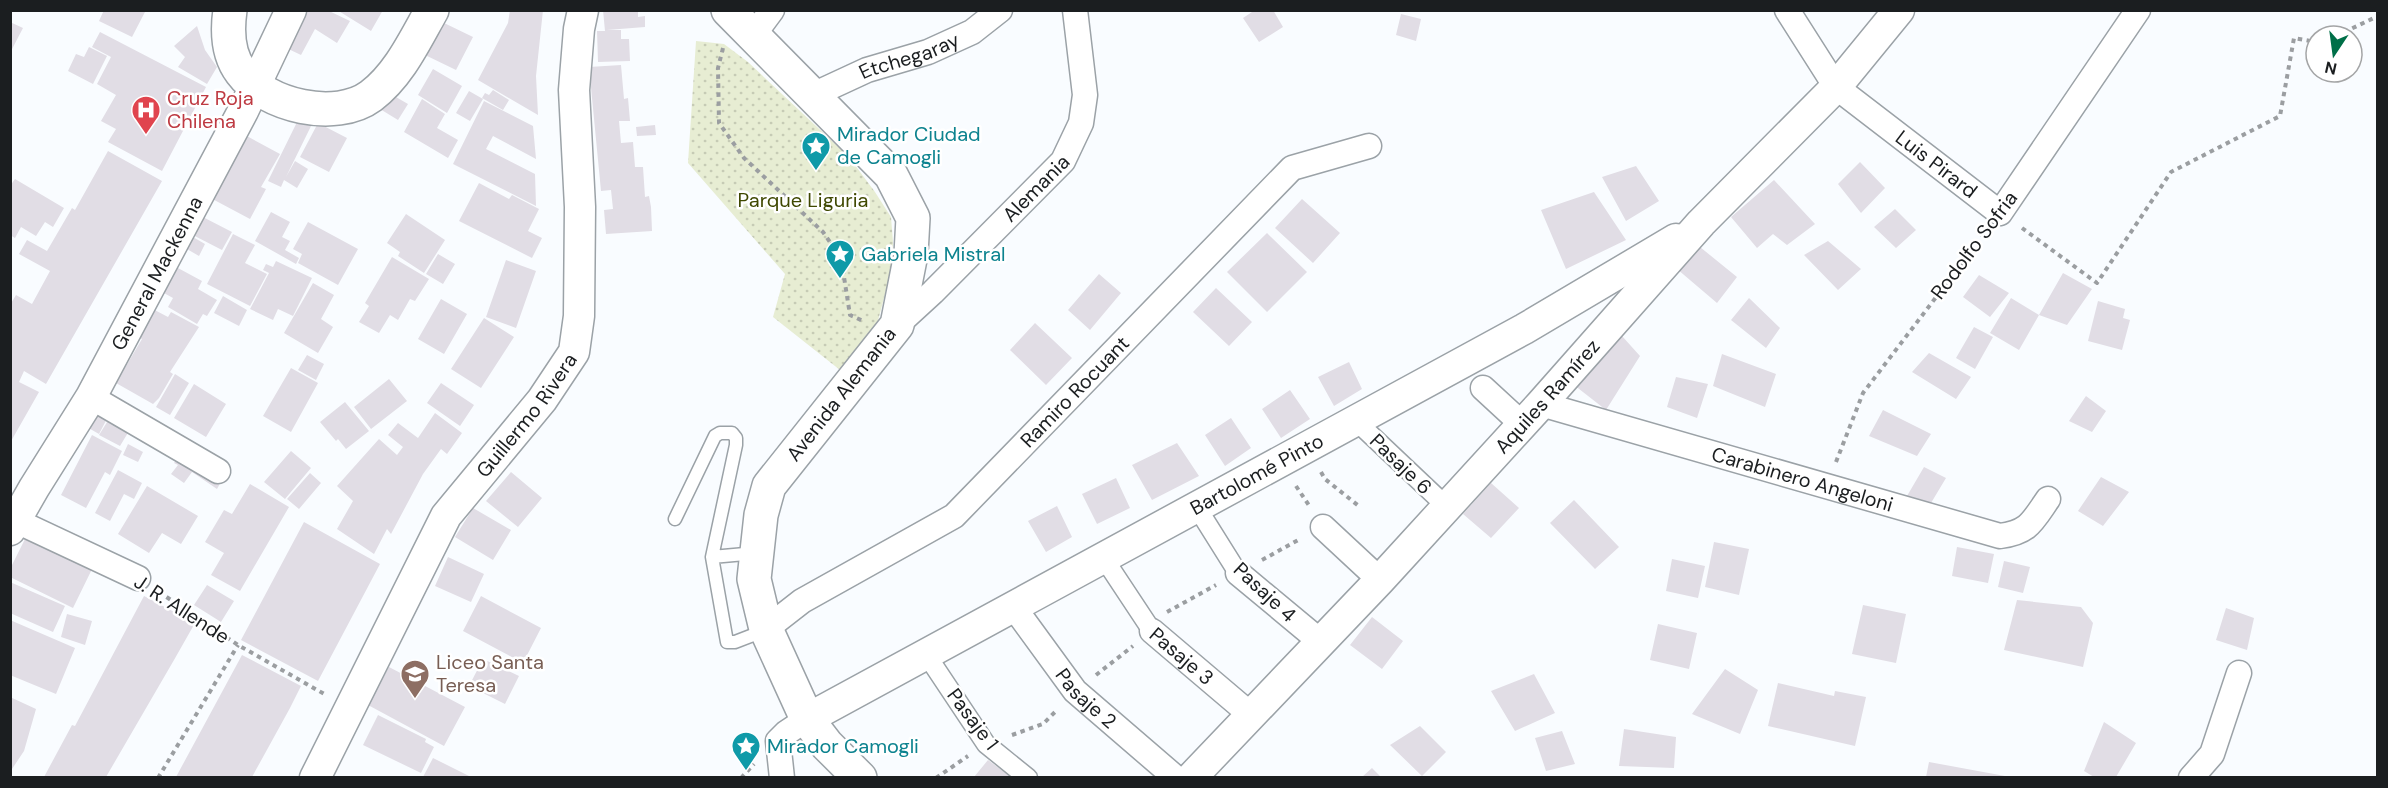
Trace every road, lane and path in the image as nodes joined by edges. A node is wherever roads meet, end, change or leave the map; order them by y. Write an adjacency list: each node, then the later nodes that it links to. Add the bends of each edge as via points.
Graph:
1 (230, 10): 16 (main road, via 228,41 233,57)
2 (291, 10): 16 (street, General Mackenna)
3 (432, 10): 16 (main road, via 391,77 369,98 341,108 309,108 277,100)
4 (583, 10): 53 (street, Guillermo Rivera, via 574,90 580,207 579,316 574,352 542,400 446,516)
5 (728, 10): 15 (main road, Avenida Alemania)
6 (772, 10): 15 (street)
7 (1000, 10): 18 (street, Etchegaray, via 972,32 928,52 867,70)
8 (1075, 10): 23 (street, Alemania, via 1085,95 1081,123 1063,161)
9 (1787, 10): 17 (street, Luis Pirard)
10 (1899, 10): 17 (street, Aquiles Ramírez)
11 (2138, 10): 20 (street, Rodolfo Sofria)
12 (2378, 16): 13 (path)
13 (2361, 24)
14 (2304, 40): 20 (path, via 2294,38 2280,116 2170,172 2097,283)
15 (738, 41): 18 (main road, Avenida Alemania); 22 (path, via 718,68 719,123 744,158 823,232 841,258)
16 (255, 87): 25 (street, General Mackenna)
17 (1836, 87): 20 (street, Luis Pirard); 21 (street, Aquiles Ramírez)
18 (813, 95): 23 (main road, Avenida Alemania, via 891,175 913,218 911,254)
19 (1369, 146): 46 (street, Ramiro Rocuant, via 1292,168 954,516 802,601)
20 (2000, 213): 31 (path, Rodolfo Sofria, via 1863,393)
21 (1701, 223): 26 (street, Aquiles Ramírez); 27 (street, Bartolomé Pinto, via 1524,329)
22 (850, 315)
23 (897, 325): 39 (main road, Avenida Alemania, via 769,486)
24 (1484, 388): 26 (street)
25 (92, 398): 29 (street); 37 (street, General Mackenna)
26 (1532, 414): 31 (street, Carabinero Angeloni); 35 (street, Aquiles Ramírez)
27 (1355, 420): 28 (street, Bartolomé Pinto); 35 (street, Pasaje 6)
28 (1280, 461): 33 (street, Bartolomé Pinto); 38 (path)
29 (218, 471)
30 (1325, 479): 34 (path)
31 (1826, 488): 32 (street, Carabinero Angeloni, via 2000,536 2027,529)
32 (2048, 499)
33 (1196, 506): 41 (street, Bartolomé Pinto); 42 (street, Pasaje 4)
34 (1360, 507)
35 (1447, 507): 44 (street, Aquiles Ramírez)
36 (675, 519): 40 (lane, via 715,436 732,433 736,445)
37 (12, 523): 43 (street, J. R. Allende)
38 (1323, 527): 42 (path); 44 (street)
39 (757, 553): 40 (lane); 46 (main road, Avenida Alemania, via 754,579)
40 (712, 557): 46 (lane, via 727,642)
41 (1103, 558): 45 (street, Bartolomé Pinto); 47 (street, Pasaje 3)
42 (1238, 573): 47 (path, via 1162,614); 48 (street, Pasaje 4)
43 (138, 578): 49 (path, J. R. Allende)
44 (1380, 580): 48 (street, Aquiles Ramírez)
45 (1013, 606): 50 (street, Bartolomé Pinto); 52 (street, Pasaje 2)
46 (766, 629): 55 (main road, Avenida Alemania)
47 (1152, 631): 52 (path); 54 (street, Pasaje 3)
48 (1321, 642): 54 (street, Aquiles Ramírez)
49 (238, 645): 53 (path, J. R. Allende); 57 (path)
50 (926, 654): 55 (street, Bartolomé Pinto); 56 (street, Pasaje 1)
51 (2239, 672): 65 (street, via 2212,754)
52 (1075, 691): 56 (path, via 1043,724); 63 (street, Pasaje 2)
53 (350, 708): 58 (street, Guillermo Rivera)
54 (1251, 715): 64 (street, Aquiles Ramírez)
55 (807, 719): 59 (street, via 778,741); 60 (main road, Avenida Alemania, via 826,745)
56 (987, 744): 61 (path); 62 (street, Pasaje 1)
57 (158, 777)
58 (315, 777)
59 (782, 777)
60 (860, 777)
61 (936, 777)
62 (1028, 777)
63 (1176, 777)
64 (1191, 777)
65 (2191, 777)

